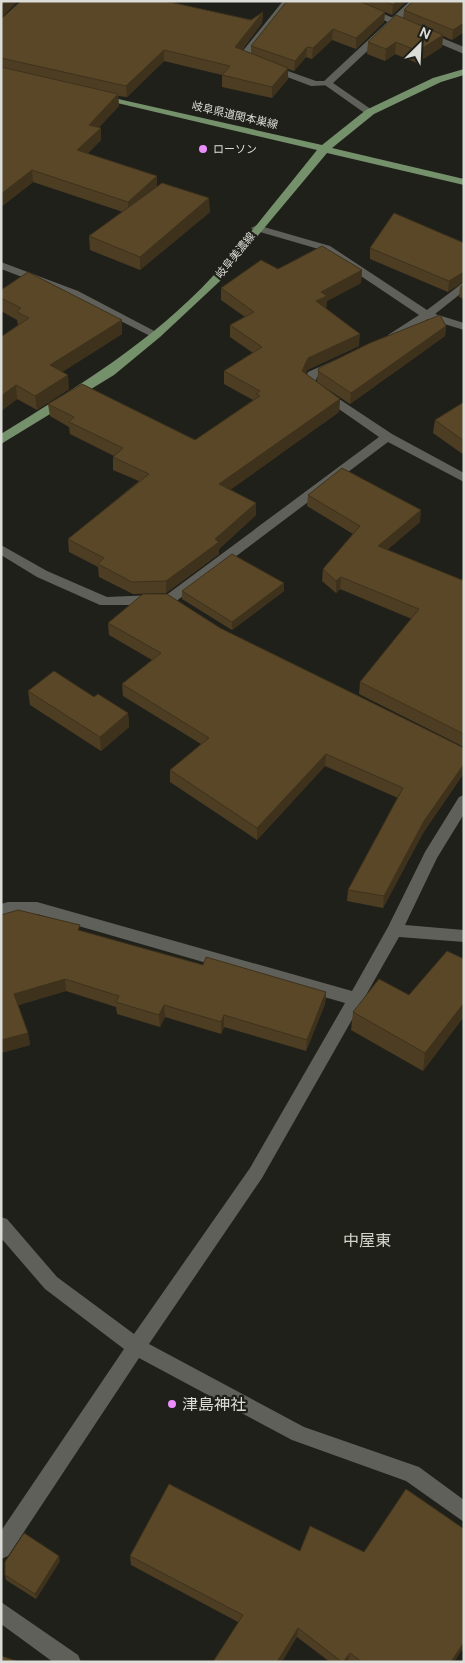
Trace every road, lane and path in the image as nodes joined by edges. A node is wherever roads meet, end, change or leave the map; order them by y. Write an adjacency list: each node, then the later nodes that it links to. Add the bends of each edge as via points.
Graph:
1 (288, 1): 7 (street, via 242,58 315,84)
2 (343, 1): 4 (street)
3 (416, 1): 4 (street)
4 (392, 23): 5 (street); 7 (street)
5 (464, 52)
6 (464, 72): 9 (main road, 岐阜美濃線, via 437,80)
7 (327, 83): 9 (street)
8 (87, 93): 10 (main road, 岐阜県道関本巣線)
9 (370, 112): 10 (main road, 岐阜美濃線)
10 (324, 149): 11 (main road, 岐阜県道関本巣線); 12 (main road, 岐阜美濃線)
11 (464, 182)
12 (257, 228): 15 (street, via 326,248); 17 (main road, 岐阜美濃線, via 216,279)
13 (1, 265): 17 (street, via 74,292)
14 (464, 285): 15 (street)
15 (427, 315): 16 (street); 18 (street)
16 (464, 326)
17 (156, 335): 21 (main road, 岐阜美濃線, via 110,372)
18 (379, 343)
19 (346, 359): 20 (street, via 312,375 309,384)
20 (388, 437): 22 (street); 23 (street, via 323,482 174,602 105,602 42,574)
21 (1, 440)
22 (464, 478)
23 (1, 549)
24 (464, 801): 26 (street, via 430,856)
25 (1, 911): 28 (street, via 37,908)
26 (395, 930): 27 (street); 28 (street)
27 (464, 936)
28 (356, 999): 30 (street, via 256,1173)
29 (1, 1225): 30 (street, via 52,1283)
30 (136, 1347): 31 (street, via 299,1434 412,1474); 32 (street)
31 (464, 1512)
32 (1, 1549)
33 (1, 1612): 34 (street)
34 (70, 1662)

